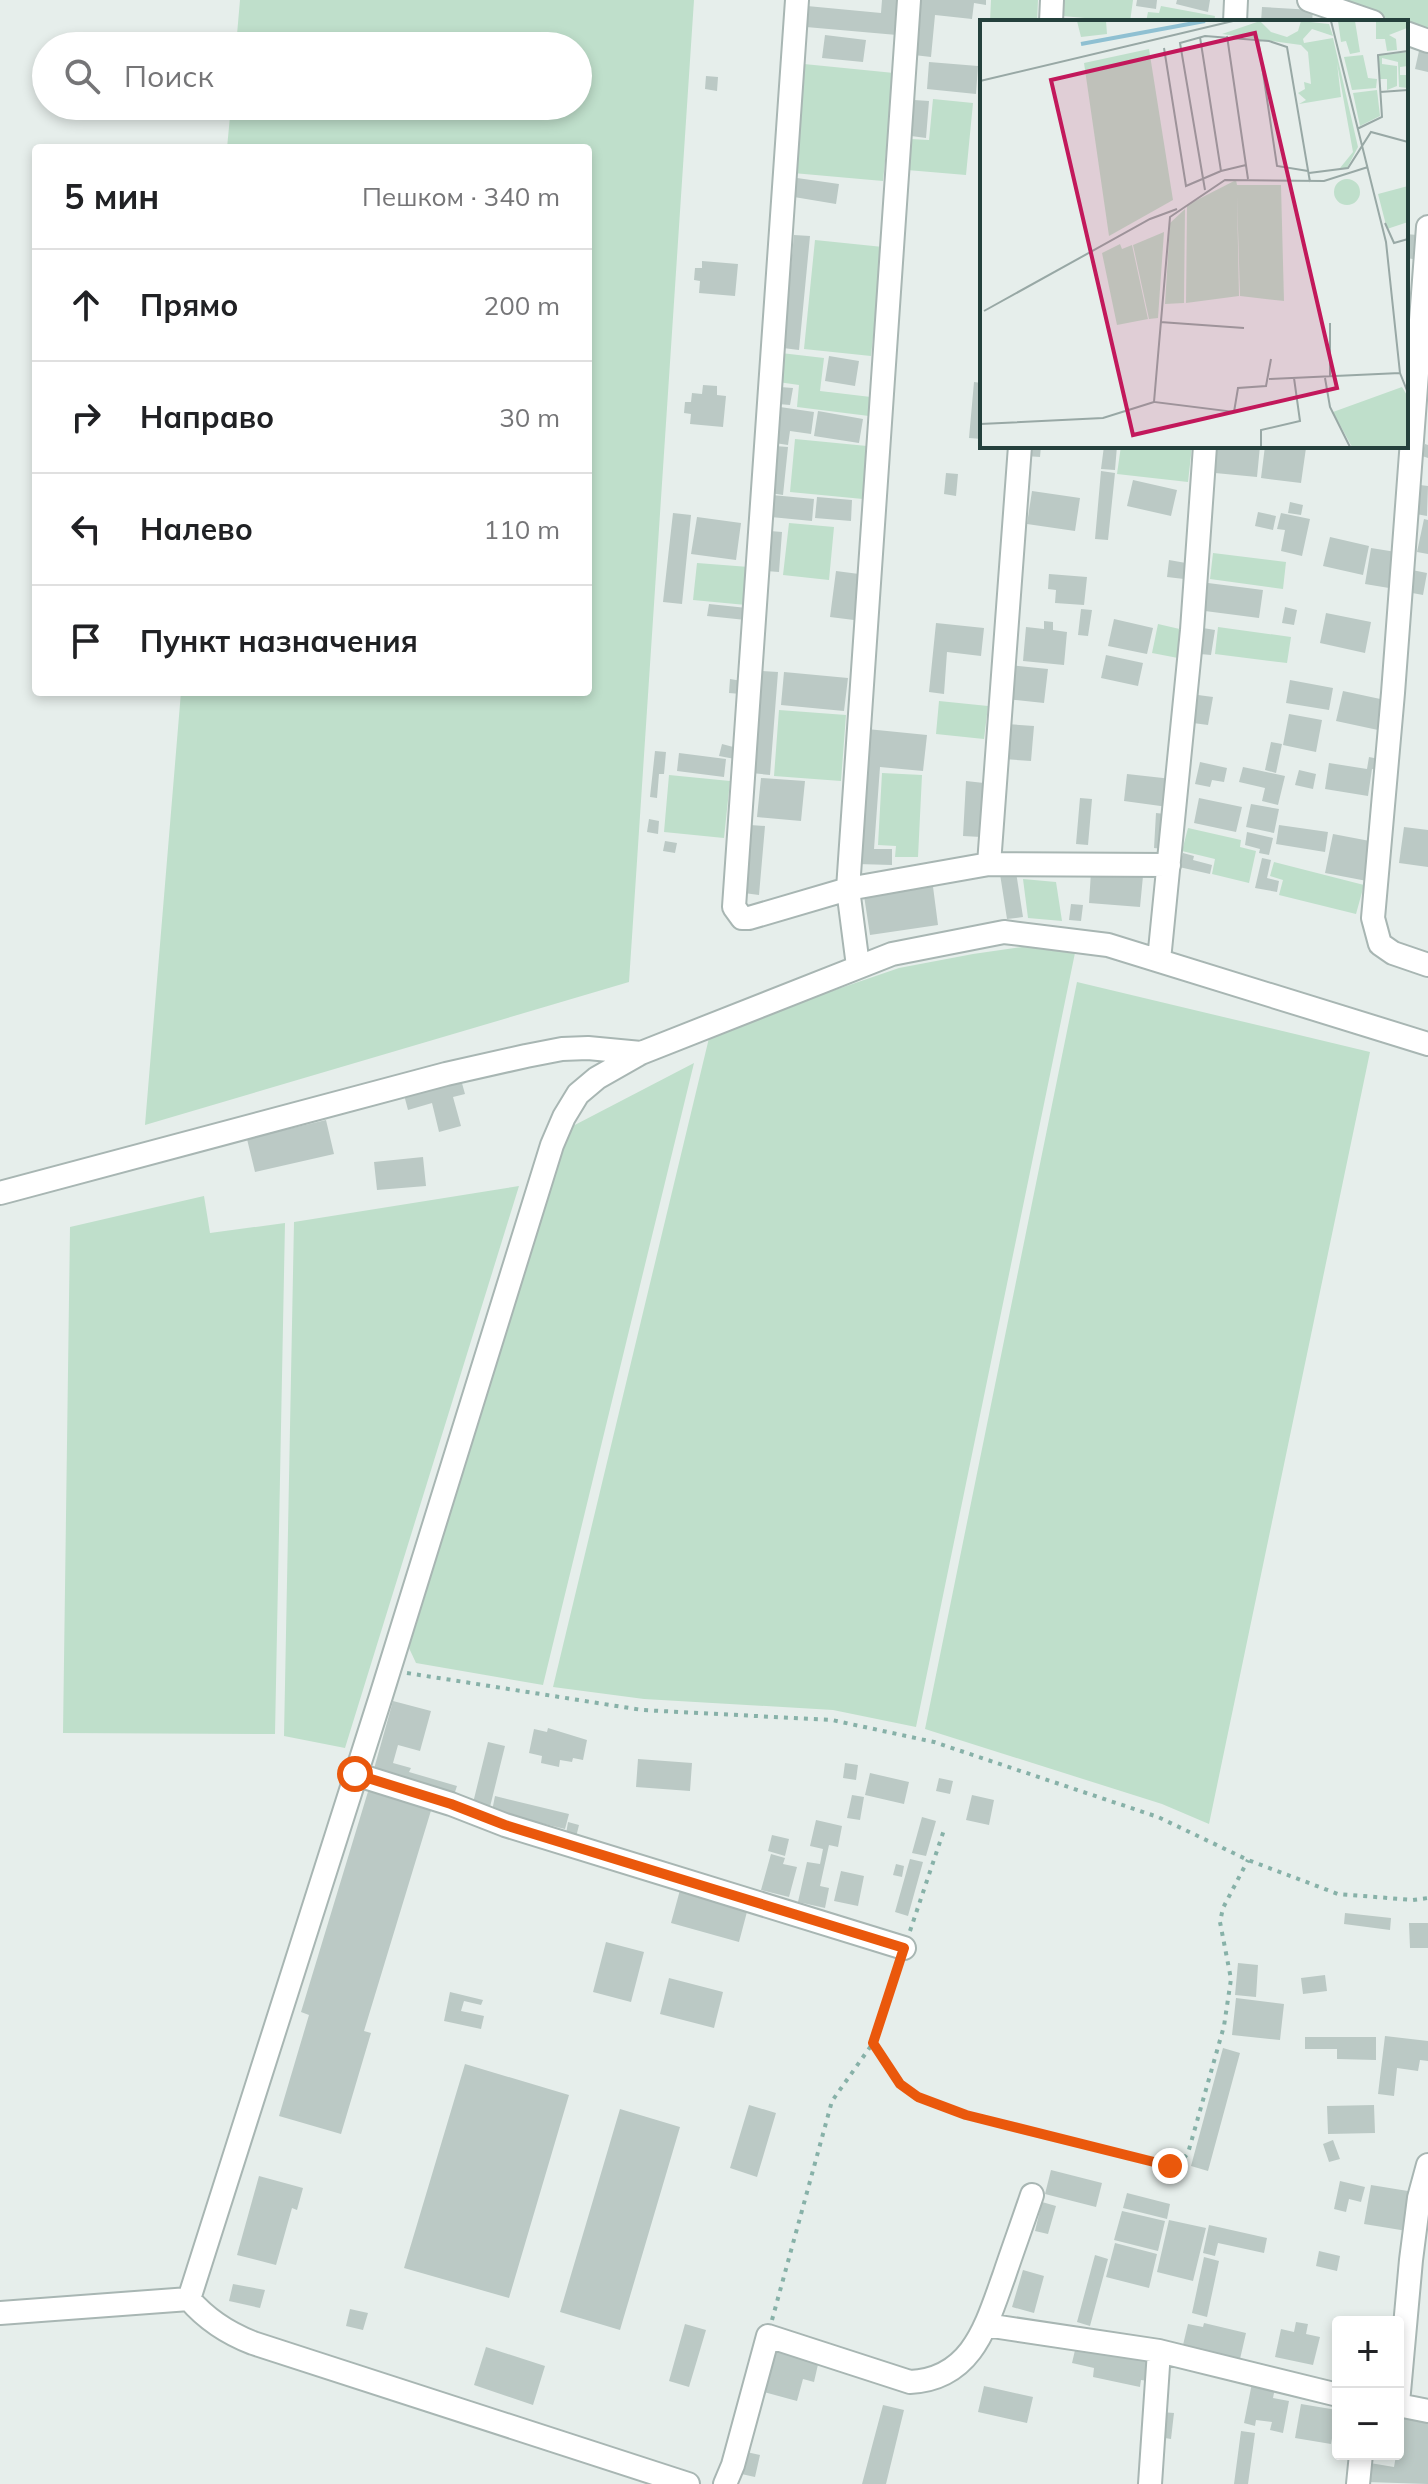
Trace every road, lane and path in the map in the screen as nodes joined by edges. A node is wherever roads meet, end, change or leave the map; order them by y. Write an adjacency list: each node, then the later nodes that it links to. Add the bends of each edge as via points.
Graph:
1 (797, 0): 16 (lane, via 734,907 742,918 749,918)
2 (909, 0): 16 (lane)
3 (1052, 0): 6 (lane)
4 (1236, 0): 7 (lane)
5 (1309, 0): 8 (lane)
6 (1051, 20)
7 (1235, 20)
8 (1367, 20)
9 (1408, 34): 10 (lane)
10 (1428, 41)
11 (1428, 227): 18 (lane, via 1373,918 1380,944)
12 (1020, 448): 14 (lane)
13 (1205, 448): 15 (lane)
14 (989, 864): 15 (lane); 16 (lane)
15 (1169, 865): 17 (lane)
16 (848, 889): 19 (lane)
17 (1159, 960): 19 (lane, via 1108,945 1004,932); 20 (lane)
18 (1428, 965)
19 (858, 966): 21 (lane)
20 (1428, 1044)
21 (641, 1053): 22 (lane, via 562,1049 499,1062); 23 (lane, via 578,1094 552,1145)
22 (0, 1193)
23 (389, 1671): 24 (lane); 26 (path, via 642,1710 832,1720 934,1742 1158,1817)
24 (355, 1774): 28 (lane); 32 (lane)
25 (945, 1827): 28 (path)
26 (1248, 1860): 27 (path, via 1338,1894); 29 (path, via 1223,1908 1220,1922 1231,1979 1224,2026 1188,2153 1179,2164 966,2115 918,2097 900,2084)
27 (1428, 1898)
28 (904, 1948): 29 (path)
29 (873, 2043): 35 (path, via 832,2101)
30 (1428, 2165): 37 (lane, via 1411,2260)
31 (1032, 2195): 34 (lane)
32 (189, 2299): 33 (lane); 42 (lane, via 214,2323 253,2343)
33 (0, 2313)
34 (986, 2325): 35 (lane, via 974,2348 945,2375 929,2382 910,2382); 36 (lane)
35 (768, 2336): 43 (lane)
36 (1159, 2351): 38 (lane); 44 (lane)
37 (1399, 2388)
38 (1332, 2394)
39 (1404, 2405): 40 (lane)
40 (1428, 2411)
41 (1360, 2460): 45 (lane)
42 (688, 2484)
43 (725, 2484)
44 (1150, 2484)
45 (1358, 2484)

